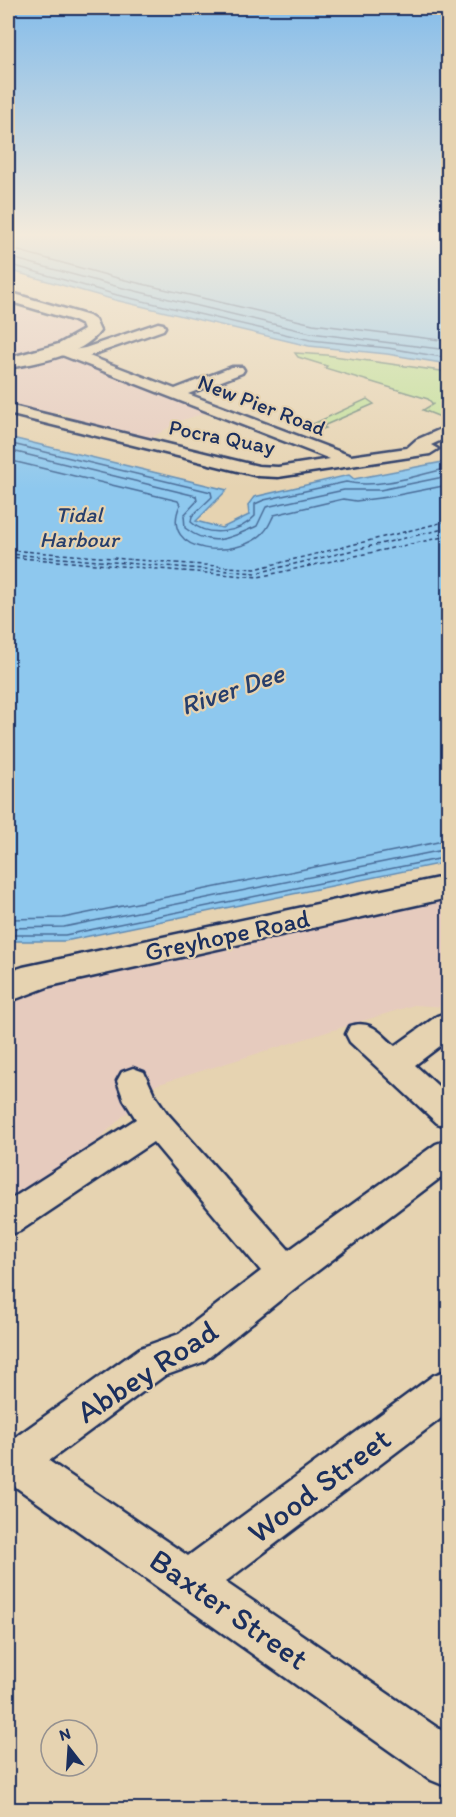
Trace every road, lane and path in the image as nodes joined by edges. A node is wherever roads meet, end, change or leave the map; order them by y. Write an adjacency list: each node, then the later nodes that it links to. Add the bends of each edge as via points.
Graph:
1 (83, 319): 3 (street, via 92,331)
2 (158, 327): 3 (street, via 87,352)
3 (66, 351): 4 (street); 6 (street, New Pier Road)
4 (8, 364)
5 (237, 370): 6 (street)
6 (175, 394): 11 (street, New Pier Road)
7 (8, 410): 11 (street, Pocra Quay, via 258,471 278,472)
8 (448, 431): 10 (street)
9 (429, 449): 10 (street, Pocra Quay)
10 (413, 451): 11 (street, Pocra Quay)
11 (350, 461)
12 (448, 887): 13 (street, Greyhope Road, via 50,973 22,980)
13 (8, 989)
14 (448, 1024): 16 (street)
15 (361, 1034): 16 (street)
16 (393, 1064): 18 (street)
17 (133, 1081): 19 (street)
18 (448, 1114)
19 (156, 1123): 21 (street); 22 (street)
20 (448, 1154): 22 (street, Abbey Road)
21 (8, 1220)
22 (286, 1273): 24 (street, Abbey Road, via 190,1349 153,1361)
23 (448, 1389): 25 (street, Wood Street)
24 (10, 1461): 25 (street, Baxter Street)
25 (190, 1581): 26 (street, Baxter Street)
26 (448, 1763)

